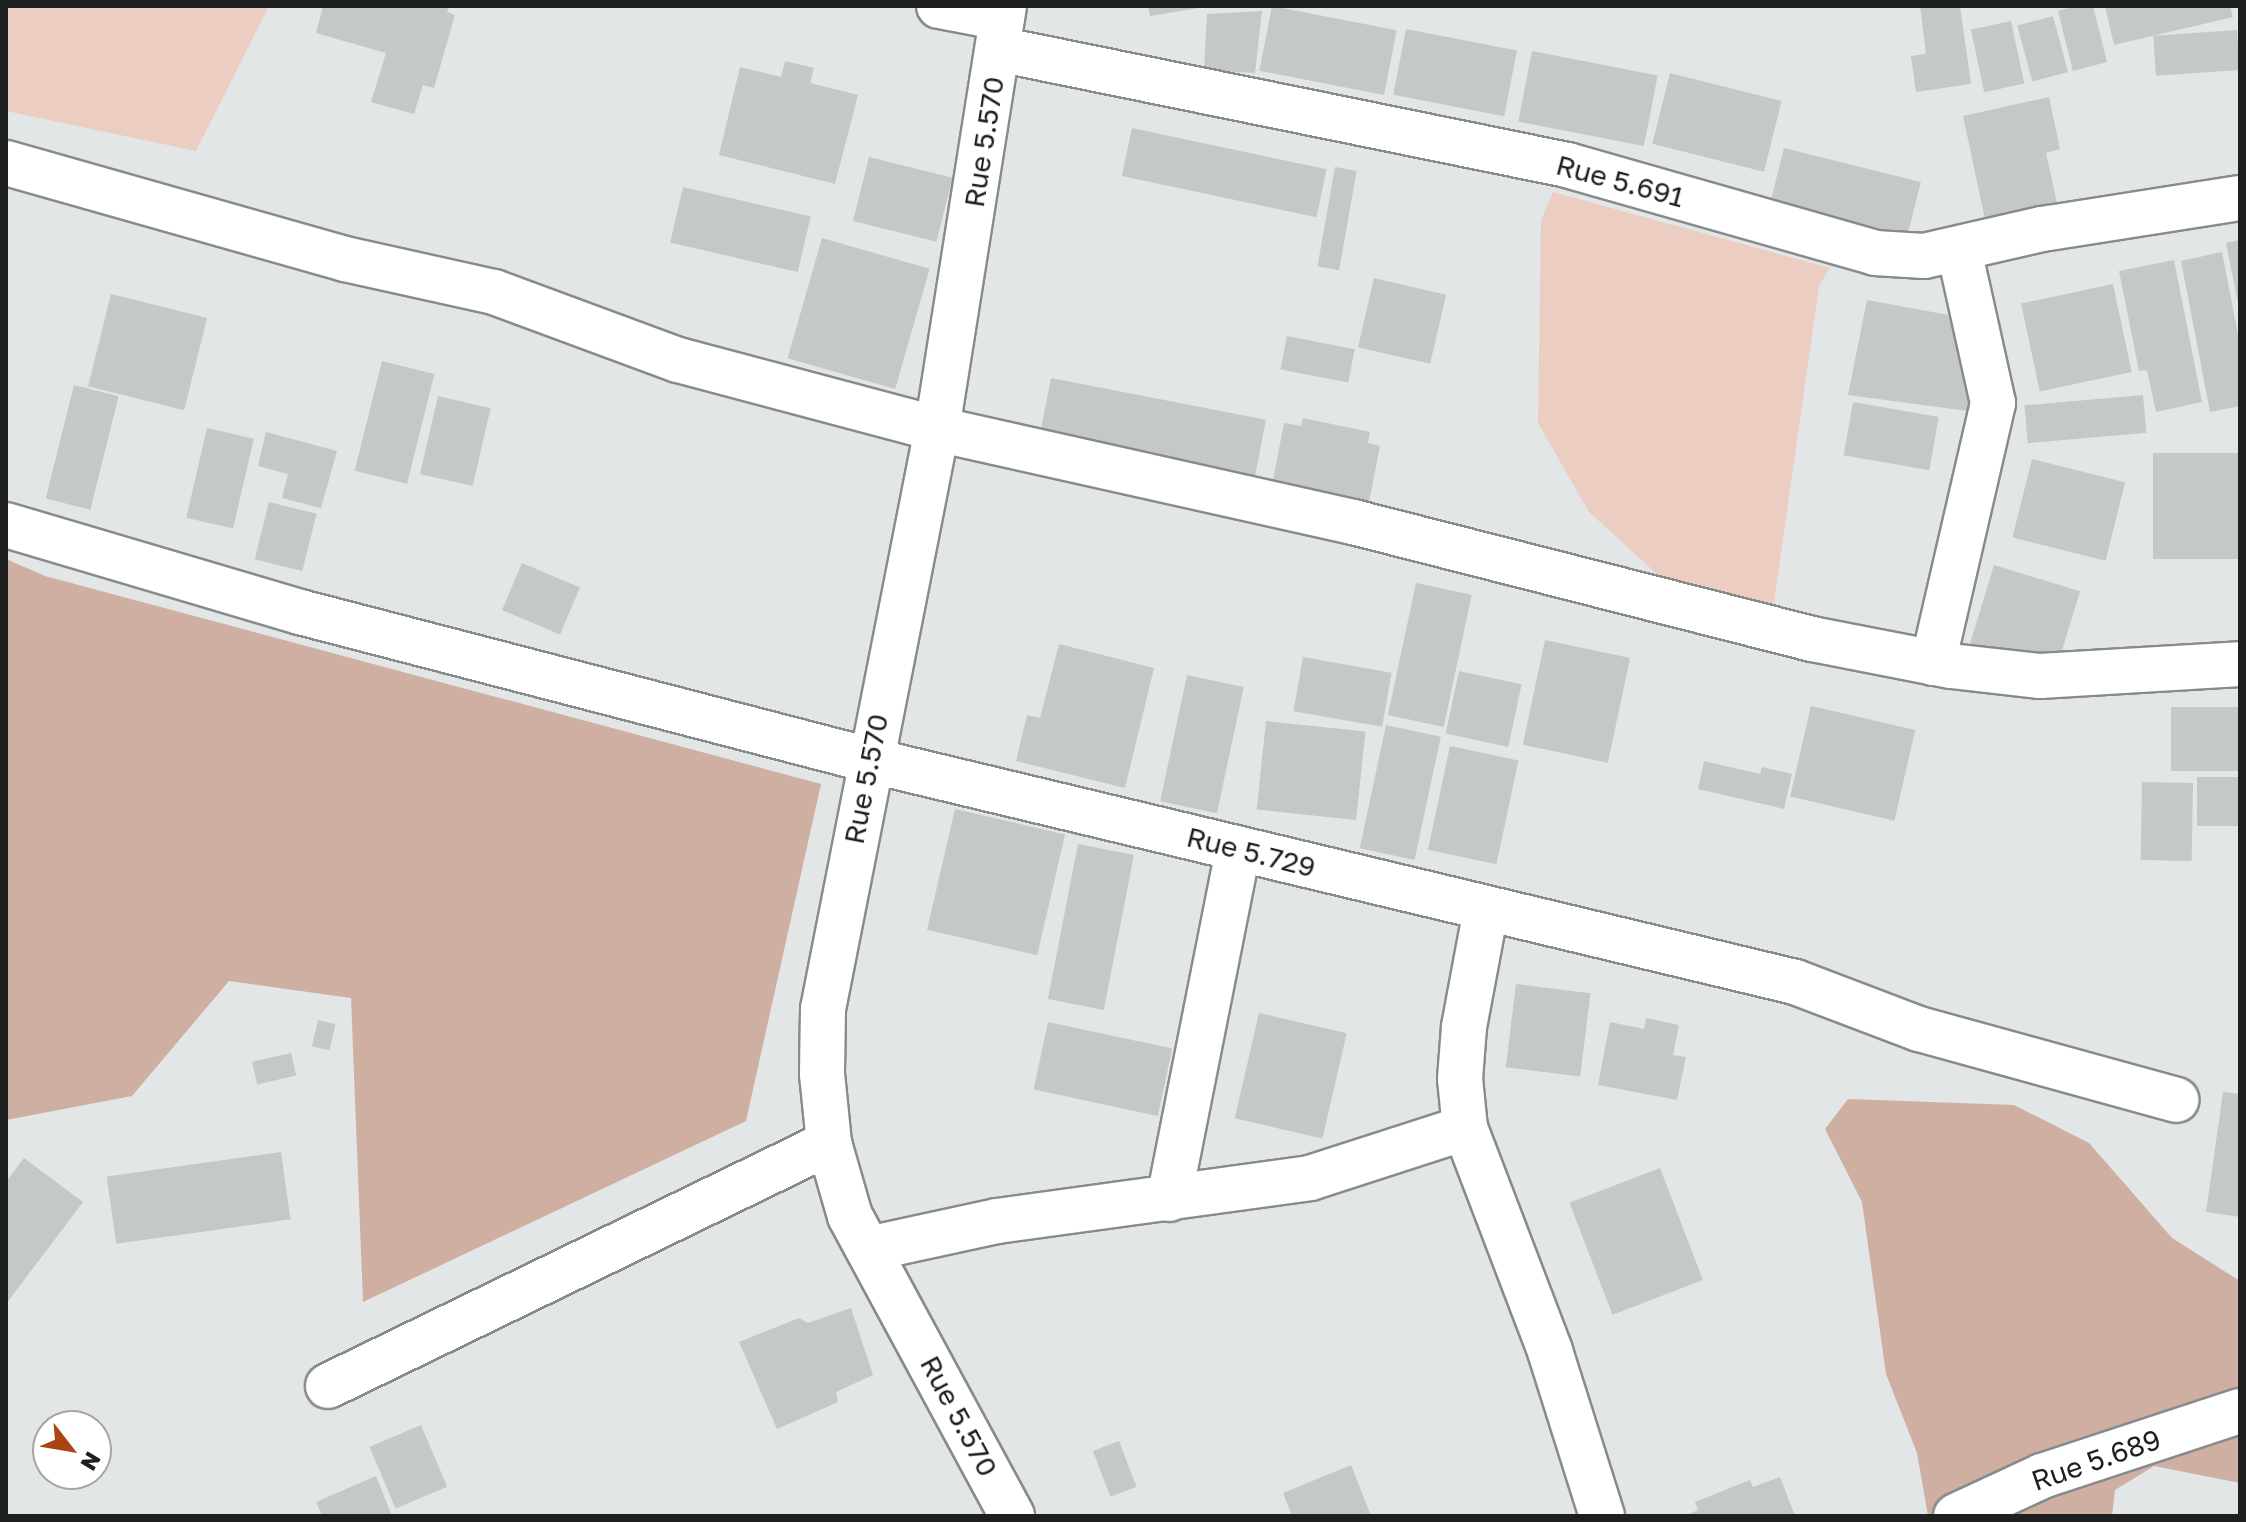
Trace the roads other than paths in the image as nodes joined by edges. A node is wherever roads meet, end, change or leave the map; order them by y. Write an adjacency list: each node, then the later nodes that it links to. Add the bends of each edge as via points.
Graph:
1 (939, 6): 2 (street, Rue 5.691)
2 (1001, 25): 5 (street, Rue 5.691, via 1567,165 1875,253 1924,256); 6 (street, Rue 5.570)
3 (6, 163): 6 (street, via 345,259 494,292 678,360)
4 (2240, 198): 5 (street, Rue 5.691, via 2042,229)
5 (1959, 250): 8 (street, via 1993,403)
6 (937, 429): 8 (street, via 1353,522 1628,596); 10 (street, Rue 5.570)
7 (6, 525): 10 (street, Rue 5.729, via 300,612)
8 (1933, 663): 9 (street, via 2040,676)
9 (2240, 664)
10 (869, 760): 11 (street, Rue 5.729); 15 (street, Rue 5.570, via 823,1009)
11 (1238, 849): 12 (street, Rue 5.729); 16 (street)
12 (1486, 910): 13 (street, Rue 5.729, via 1795,982 1919,1029); 14 (street, via 1464,1027 1460,1079)
13 (2176, 1100)
14 (1465, 1128): 16 (street, via 1310,1178); 21 (street, via 1550,1351)
15 (829, 1143): 17 (street, Rue 5.570, via 850,1216); 18 (street)
16 (1169, 1199): 17 (street, via 997,1221)
17 (868, 1249): 20 (street, Rue 5.570)
18 (328, 1386)
19 (2240, 1411): 22 (street, Rue 5.689, via 2042,1476)
20 (1012, 1516)
21 (1602, 1516)
22 (1956, 1516)

